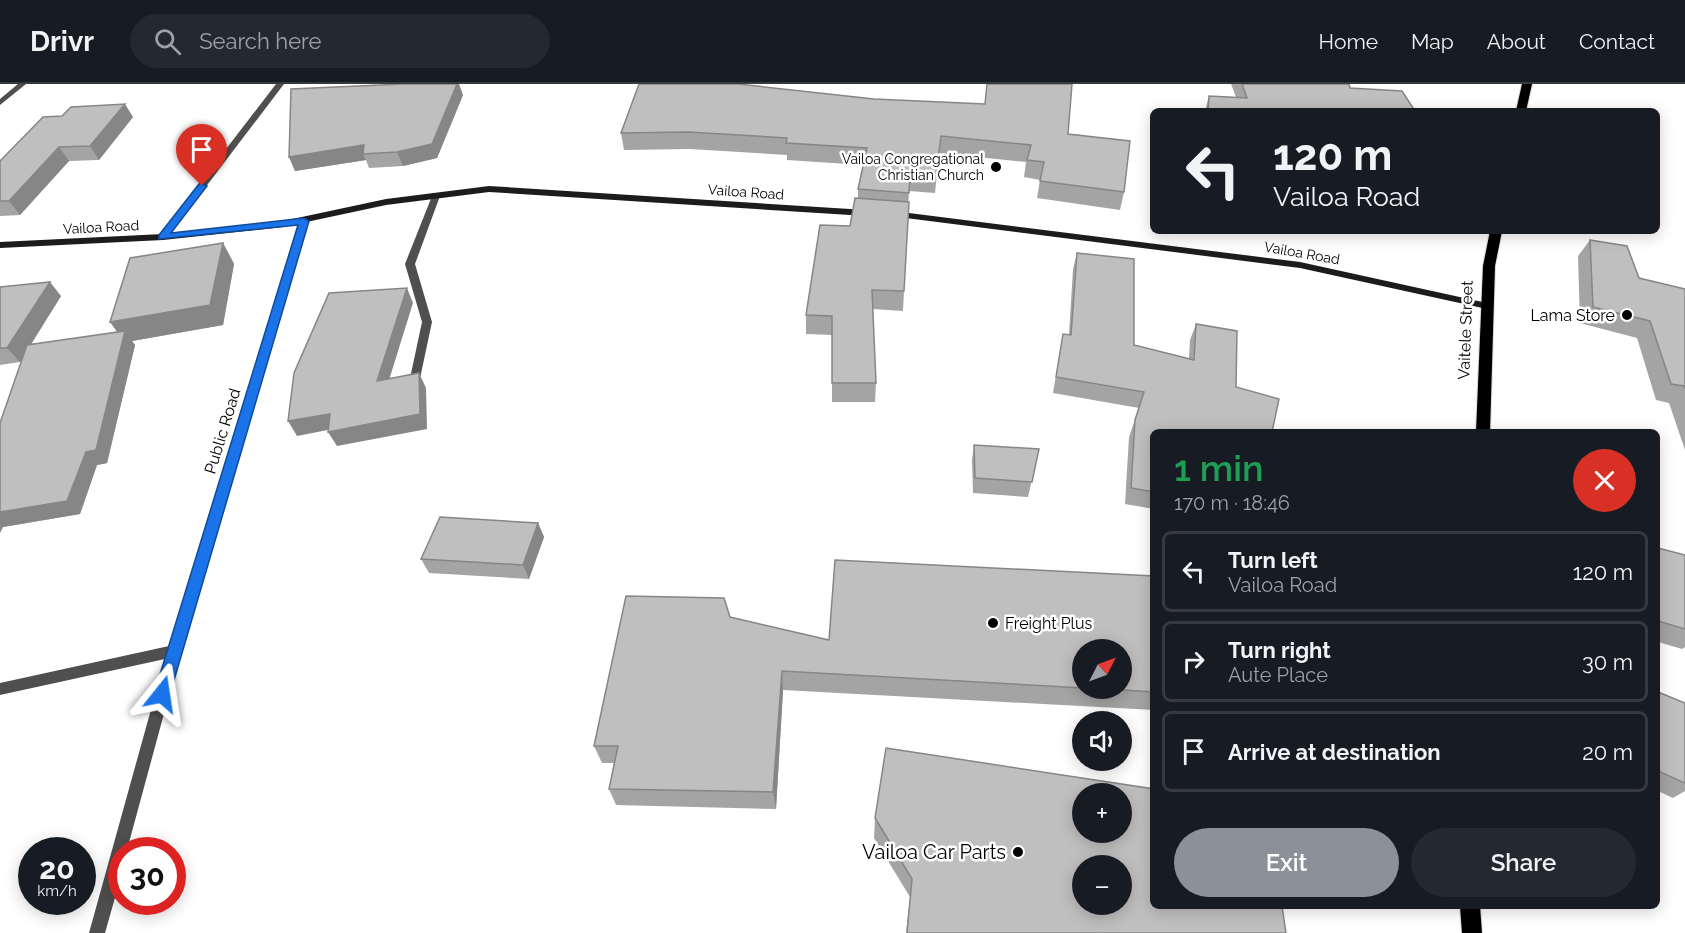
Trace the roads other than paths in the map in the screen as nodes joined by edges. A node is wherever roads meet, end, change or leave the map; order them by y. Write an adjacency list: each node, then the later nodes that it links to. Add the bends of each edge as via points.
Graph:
1 (22, 84): 4 (street)
2 (280, 84): 9 (street)
3 (1527, 84): 5 (main road)
4 (0, 103)
5 (1522, 108)
6 (436, 196): 7 (main road, Vailoa Road, via 386,202); 11 (main road, Vailoa Road, via 489,189 903,215 1300,264); 12 (street, via 410,264 427,322)
7 (304, 221): 9 (main road, Vailoa Road); 14 (street, Public Road)
8 (1495, 234): 11 (main road, Vaitele Street)
9 (163, 237): 10 (main road, Vailoa Road)
10 (0, 245)
11 (1487, 306): 13 (main road, Vaitele Street)
12 (414, 382)
13 (1483, 429)
14 (174, 651): 15 (street); 17 (street, Public Road)
15 (0, 689)
16 (1470, 909): 18 (main road)
17 (97, 933)
18 (1472, 933)

